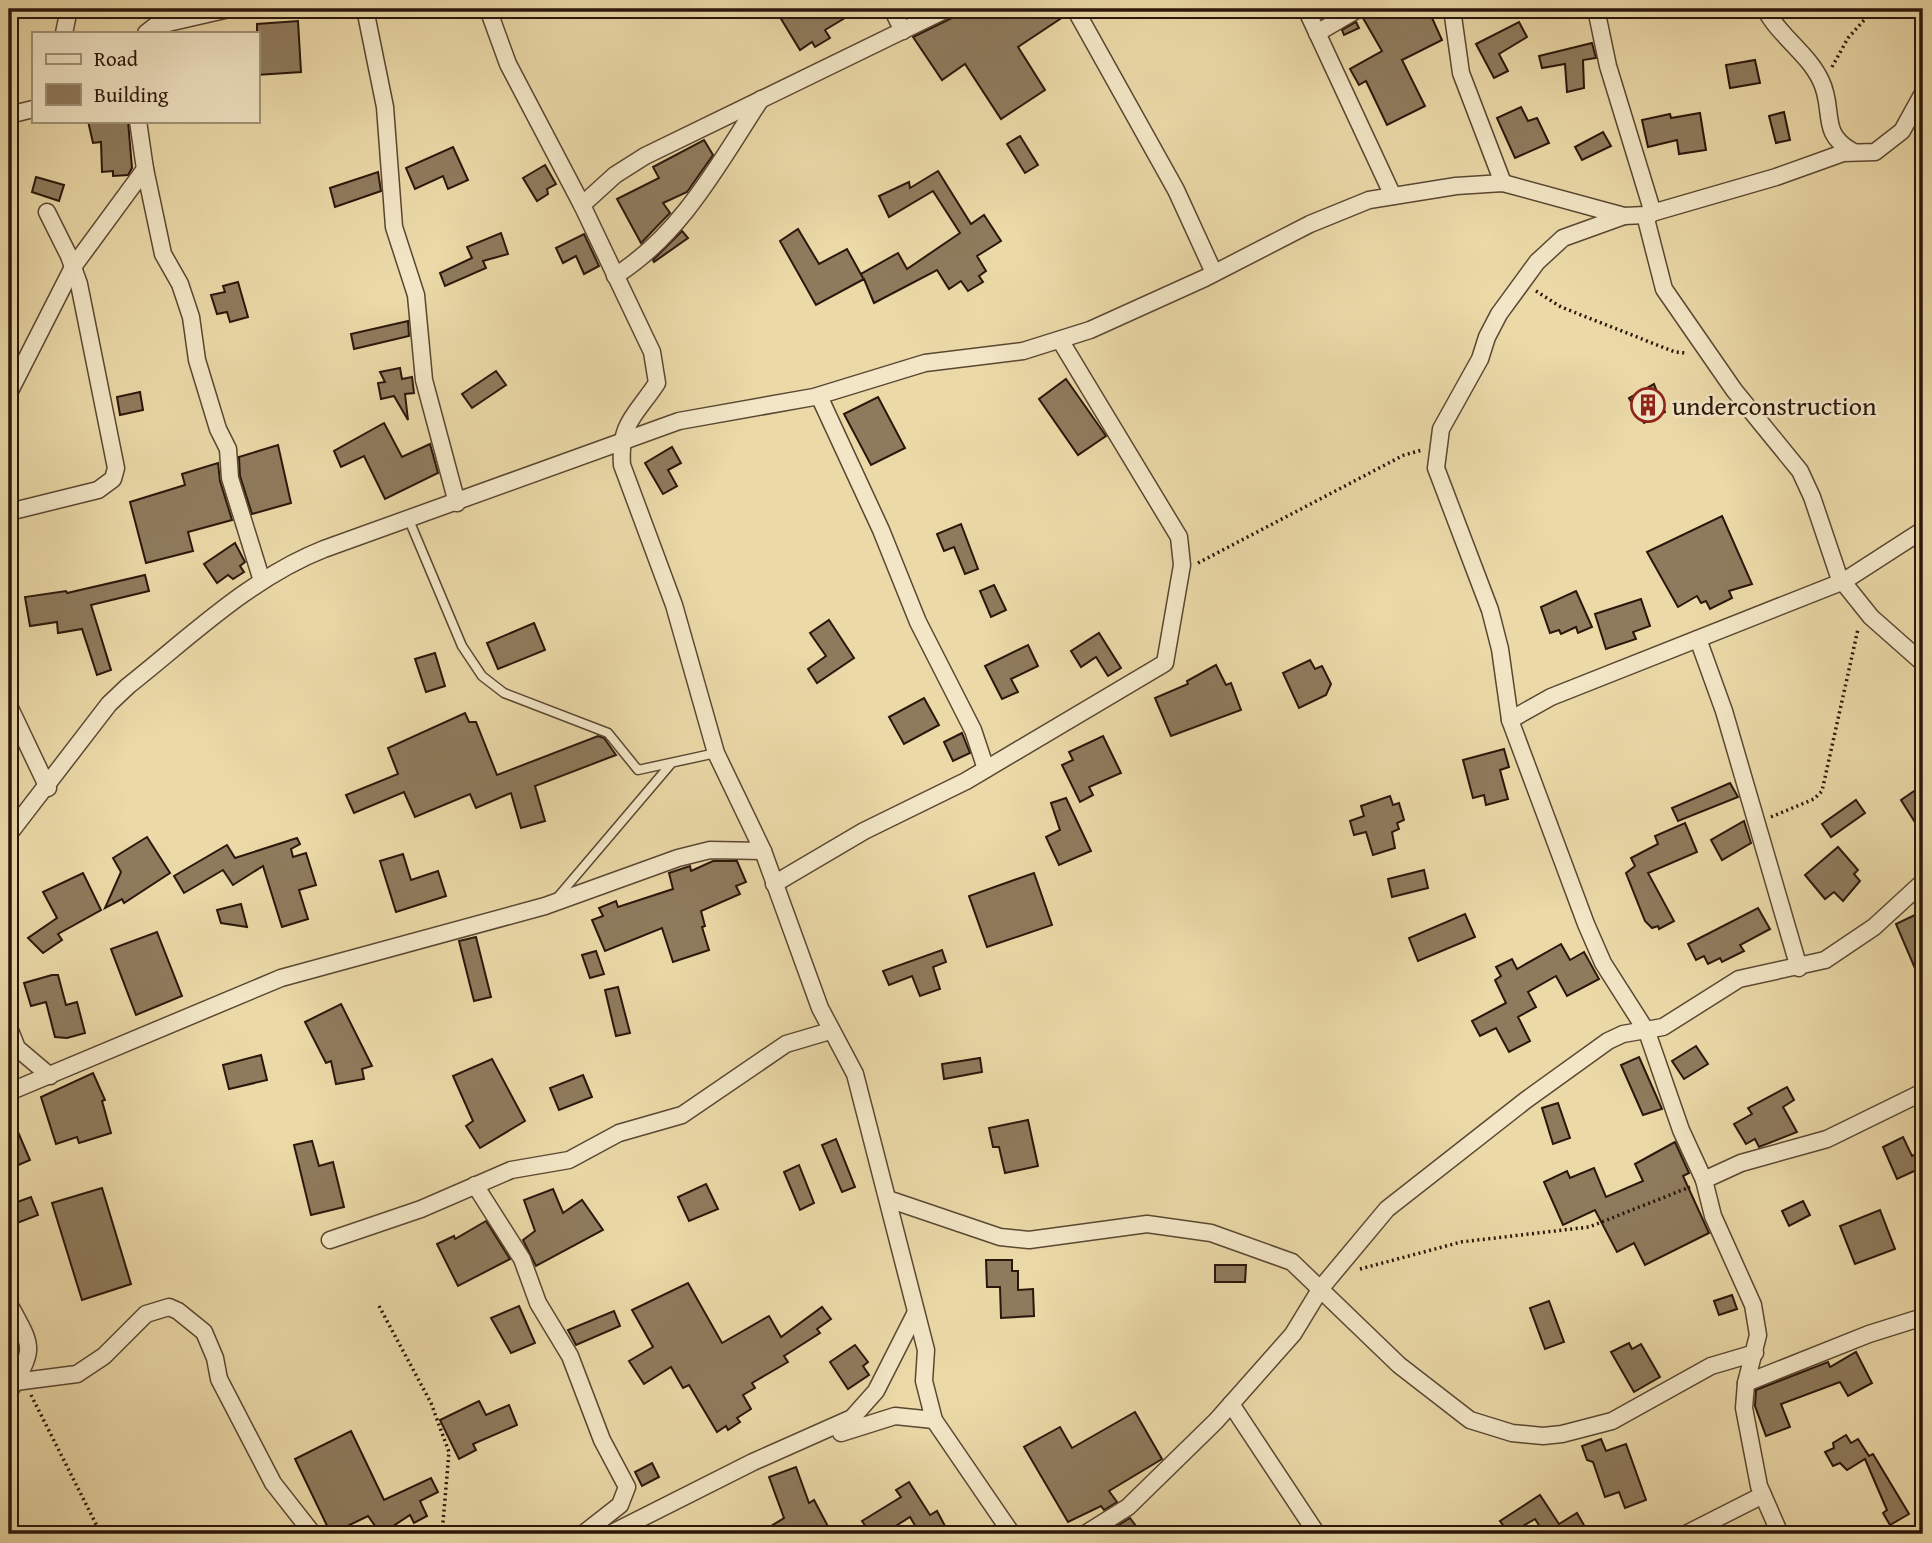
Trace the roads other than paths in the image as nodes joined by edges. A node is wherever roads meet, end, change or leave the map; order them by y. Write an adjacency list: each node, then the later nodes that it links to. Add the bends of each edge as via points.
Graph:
1 (69, 9): 14 (street)
2 (229, 9): 15 (street, via 155,26)
3 (365, 9): 37 (street, via 387,120 394,227 416,295 424,380)
4 (488, 9): 26 (street, via 508,64)
5 (892, 9): 13 (street)
6 (947, 9): 13 (street)
7 (1075, 9): 31 (street, via 1177,190)
8 (1306, 9): 16 (street)
9 (1358, 9): 16 (street)
10 (1452, 9): 24 (street, via 1461,73)
11 (1596, 9): 28 (street)
12 (1765, 9): 22 (street, via 1823,85 1831,132 1839,144)
13 (903, 31): 18 (street)
14 (64, 32)
15 (147, 32)
16 (1317, 33): 25 (street)
17 (1923, 93): 22 (street, via 1892,141 1875,152)
18 (761, 99): 26 (street, via 645,156); 32 (street, via 692,205 634,264)
19 (32, 109): 20 (street)
20 (9, 115)
21 (138, 122): 23 (street)
22 (1852, 151): 28 (street)
23 (145, 169): 30 (street); 41 (street, via 163,254 191,317 197,360 218,429 229,449 230,478)
24 (1503, 183): 25 (street); 29 (street)
25 (1393, 196): 31 (street, via 1335,213)
26 (582, 205): 32 (street)
27 (47, 212): 30 (street)
28 (1649, 214): 29 (street); 42 (street, via 1664,289 1800,471 1834,566)
29 (1624, 216): 46 (street, via 1563,238 1537,262 1499,314 1438,436 1436,468 1490,610)
30 (73, 267): 34 (street); 38 (street, via 116,468 113,479 98,490)
31 (1214, 273): 33 (street)
32 (615, 276): 36 (street, via 652,352 658,375)
33 (1060, 340): 35 (street, via 1023,351 925,363); 49 (street, via 1176,529 1181,572 1165,663)
34 (9, 393)
35 (819, 396): 36 (street, via 679,421); 49 (street, via 918,622 973,730)
36 (620, 443): 37 (street); 47 (street, via 632,500 674,605)
37 (457, 503): 39 (street)
38 (9, 512)
39 (409, 520): 41 (street, via 296,560); 48 (lane, via 462,646 490,684 608,733 636,769)
40 (1923, 530): 42 (street)
41 (262, 580): 50 (street, via 128,685 86,733)
42 (1844, 581): 43 (street); 44 (street, via 1863,607)
43 (1698, 639): 46 (street, via 1551,697); 56 (street, via 1724,711)
44 (1923, 663)
45 (9, 706): 50 (street)
46 (1510, 720): 59 (street, via 1603,963)
47 (716, 753): 48 (lane); 52 (street)
48 (670, 765): 55 (lane)
49 (986, 769): 54 (street, via 864,831)
50 (48, 788): 51 (street)
51 (9, 834)
52 (763, 851): 54 (street); 55 (street, via 710,850)
53 (1923, 882): 56 (street, via 1848,946)
54 (774, 884): 58 (street)
55 (553, 903): 60 (street, via 281,978)
56 (1799, 968): 59 (street, via 1739,979 1663,1027)
57 (9, 1028): 60 (street, via 18,1048)
58 (830, 1031): 64 (street, via 786,1044 682,1115 619,1133 569,1160 532,1164); 65 (street, via 855,1074)
59 (1647, 1032): 63 (street); 67 (street, via 1608,1041 1405,1193)
60 (50, 1076): 61 (street)
61 (9, 1092)
62 (1923, 1092): 63 (street, via 1827,1139 1741,1163)
63 (1704, 1180): 71 (street, via 1713,1216 1753,1305 1758,1335)
64 (475, 1185): 66 (street); 79 (street, via 522,1259 538,1303 570,1356 602,1440 627,1487 620,1505)
65 (888, 1199): 67 (street, via 973,1229 1028,1240 1147,1224 1212,1233 1292,1262); 69 (street)
66 (330, 1240)
67 (1326, 1281): 71 (street, via 1399,1365 1470,1420 1512,1433 1562,1434 1612,1421 1711,1366); 74 (street, via 1293,1334)
68 (9, 1304): 73 (street, via 30,1347)
69 (915, 1314): 75 (street, via 926,1350 924,1381); 76 (street, via 876,1391 852,1418)
70 (1923, 1317): 72 (street)
71 (1755, 1353): 72 (street)
72 (1746, 1383): 77 (street, via 1744,1409)
73 (16, 1385): 78 (street, via 77,1374 104,1356 146,1314 169,1307 178,1311 204,1332 219,1379 273,1483)
74 (1231, 1404): 82 (street, via 1128,1507); 83 (street)
75 (934, 1420): 76 (street, via 895,1416); 81 (street)
76 (727, 1476): 80 (street)
77 (1763, 1495): 84 (street); 85 (street)
78 (313, 1534)
79 (583, 1534)
80 (610, 1534)
81 (1012, 1534)
82 (1085, 1534)
83 (1317, 1534)
84 (1686, 1534)
85 (1780, 1534)

